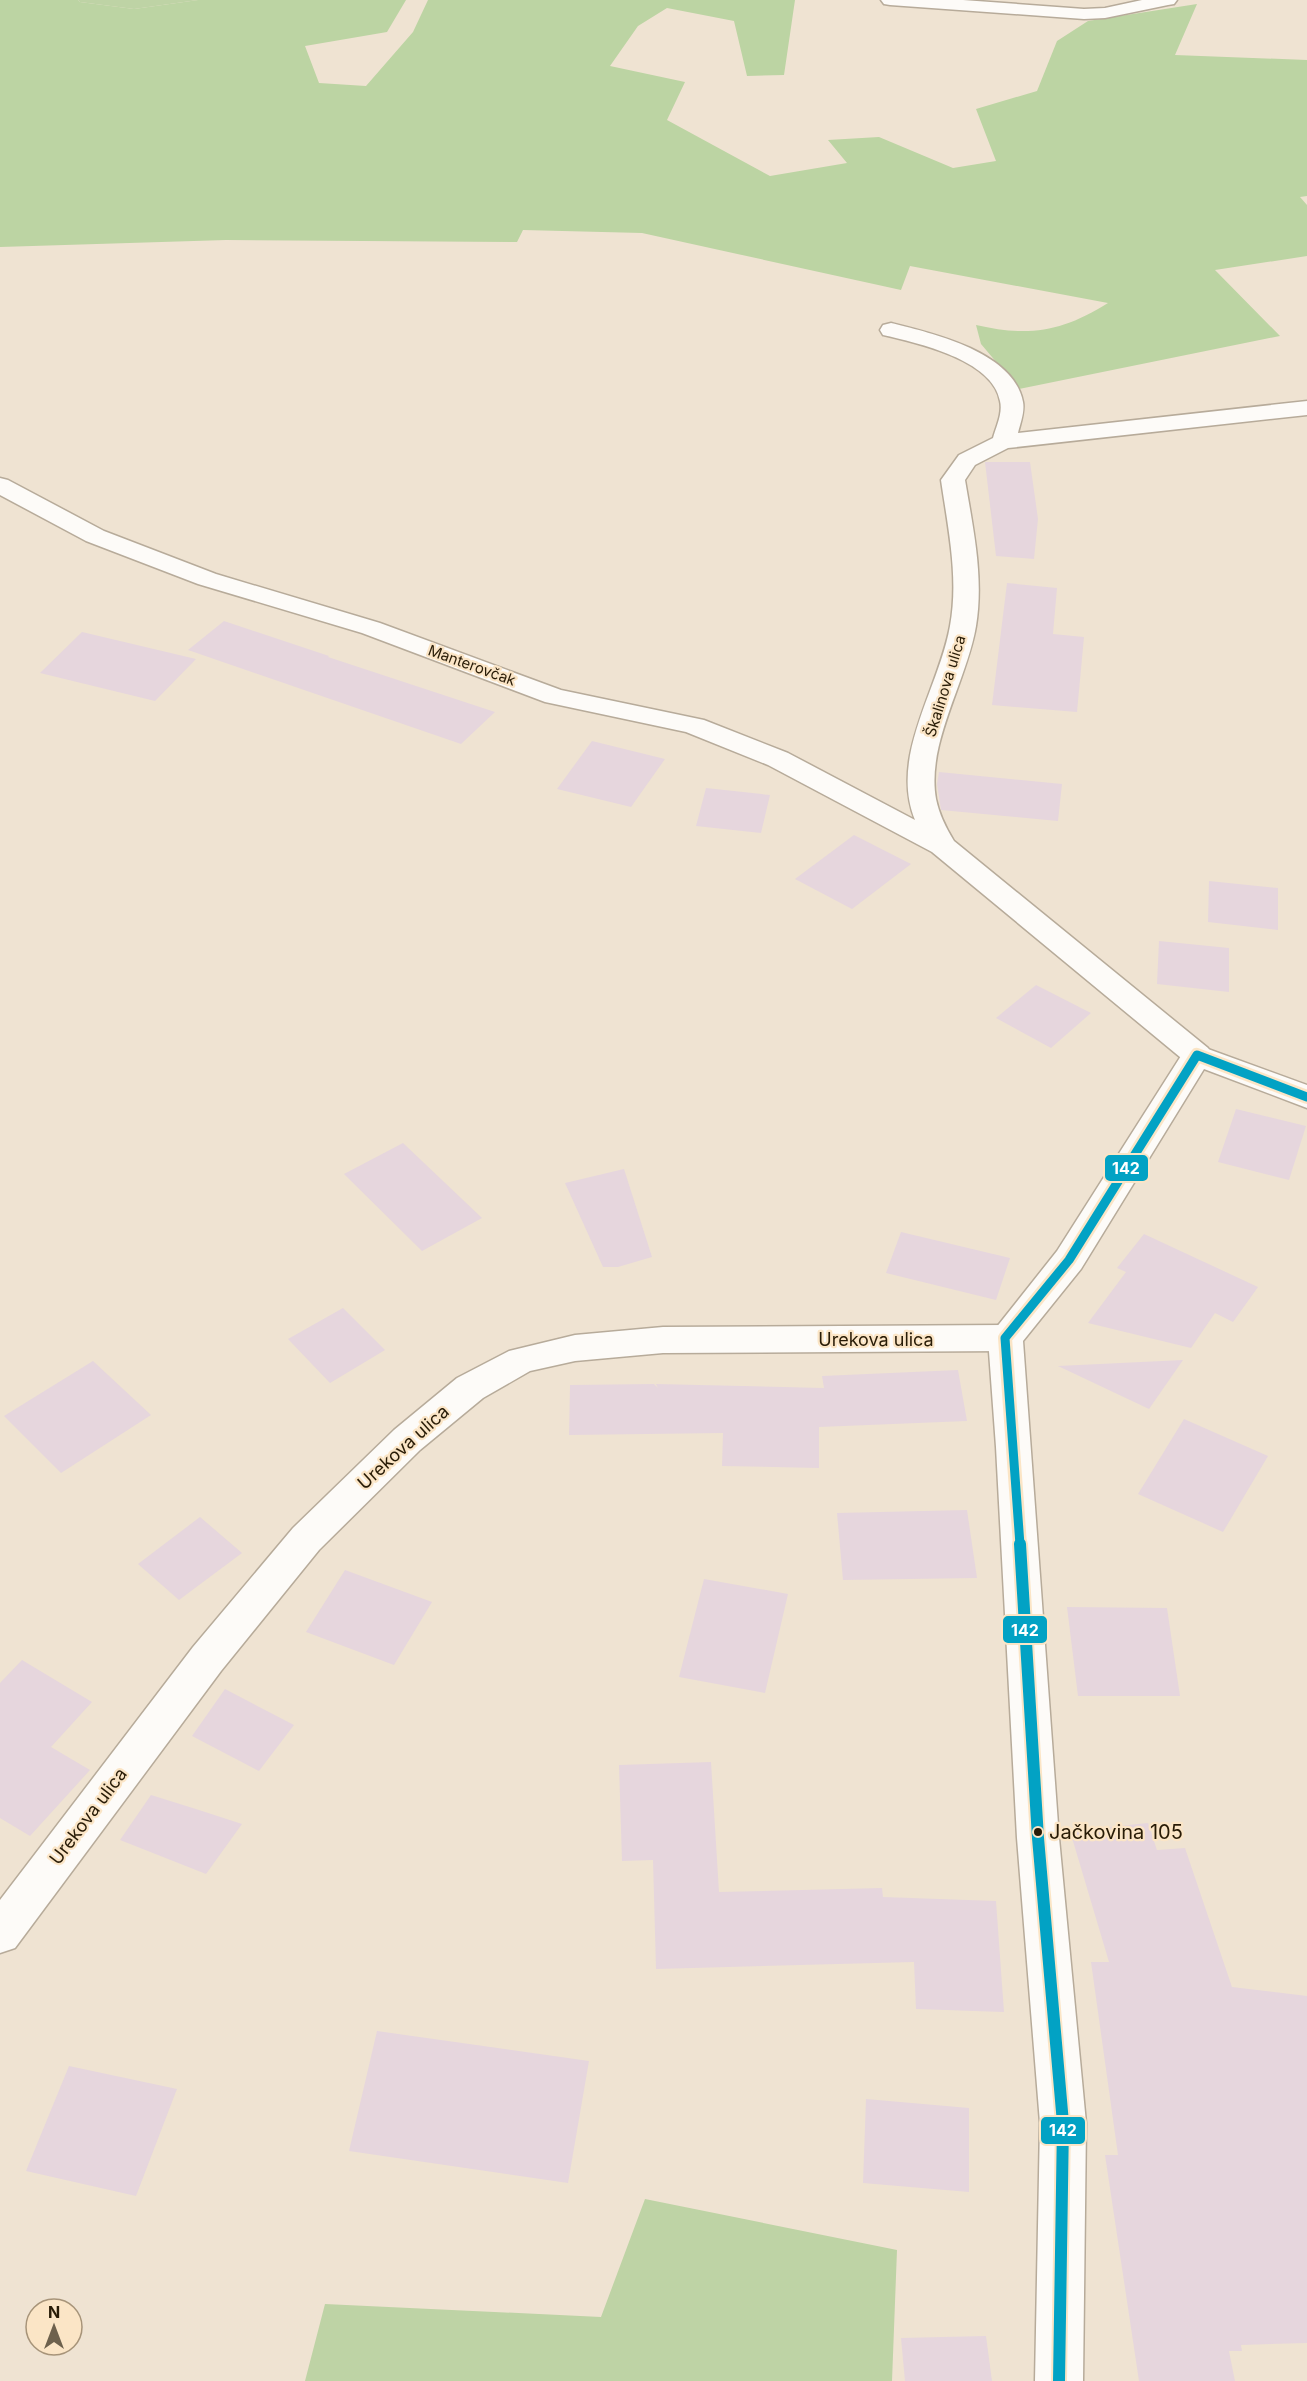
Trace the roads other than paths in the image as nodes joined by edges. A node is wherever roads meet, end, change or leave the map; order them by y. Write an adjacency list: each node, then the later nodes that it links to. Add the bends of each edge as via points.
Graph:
1 (890, 0): 2 (street, via 1084,14)
2 (1168, 0)
3 (891, 330): 5 (street, via 941,343 1001,379 1012,403)
4 (1307, 408): 5 (street, Škalinova ulica)
5 (1004, 442): 7 (street, Škalinova ulica, via 966,459 953,480 964,568 963,626 925,749 921,790 928,819)
6 (0, 485): 7 (street, Manterovčak, via 95,536 207,579 371,628 554,696 694,726 777,759)
7 (942, 846): 8 (street)
8 (1197, 1055): 9 (street); 10 (street, via 1069,1260)
9 (1307, 1097)
10 (1005, 1338): 11 (street, Urekova ulica, via 663,1340 575,1348 521,1360 470,1388 407,1440 306,1539 207,1659); 12 (street, via 1038,1838 1063,2123)
11 (0, 1934)
12 (1059, 2381)

